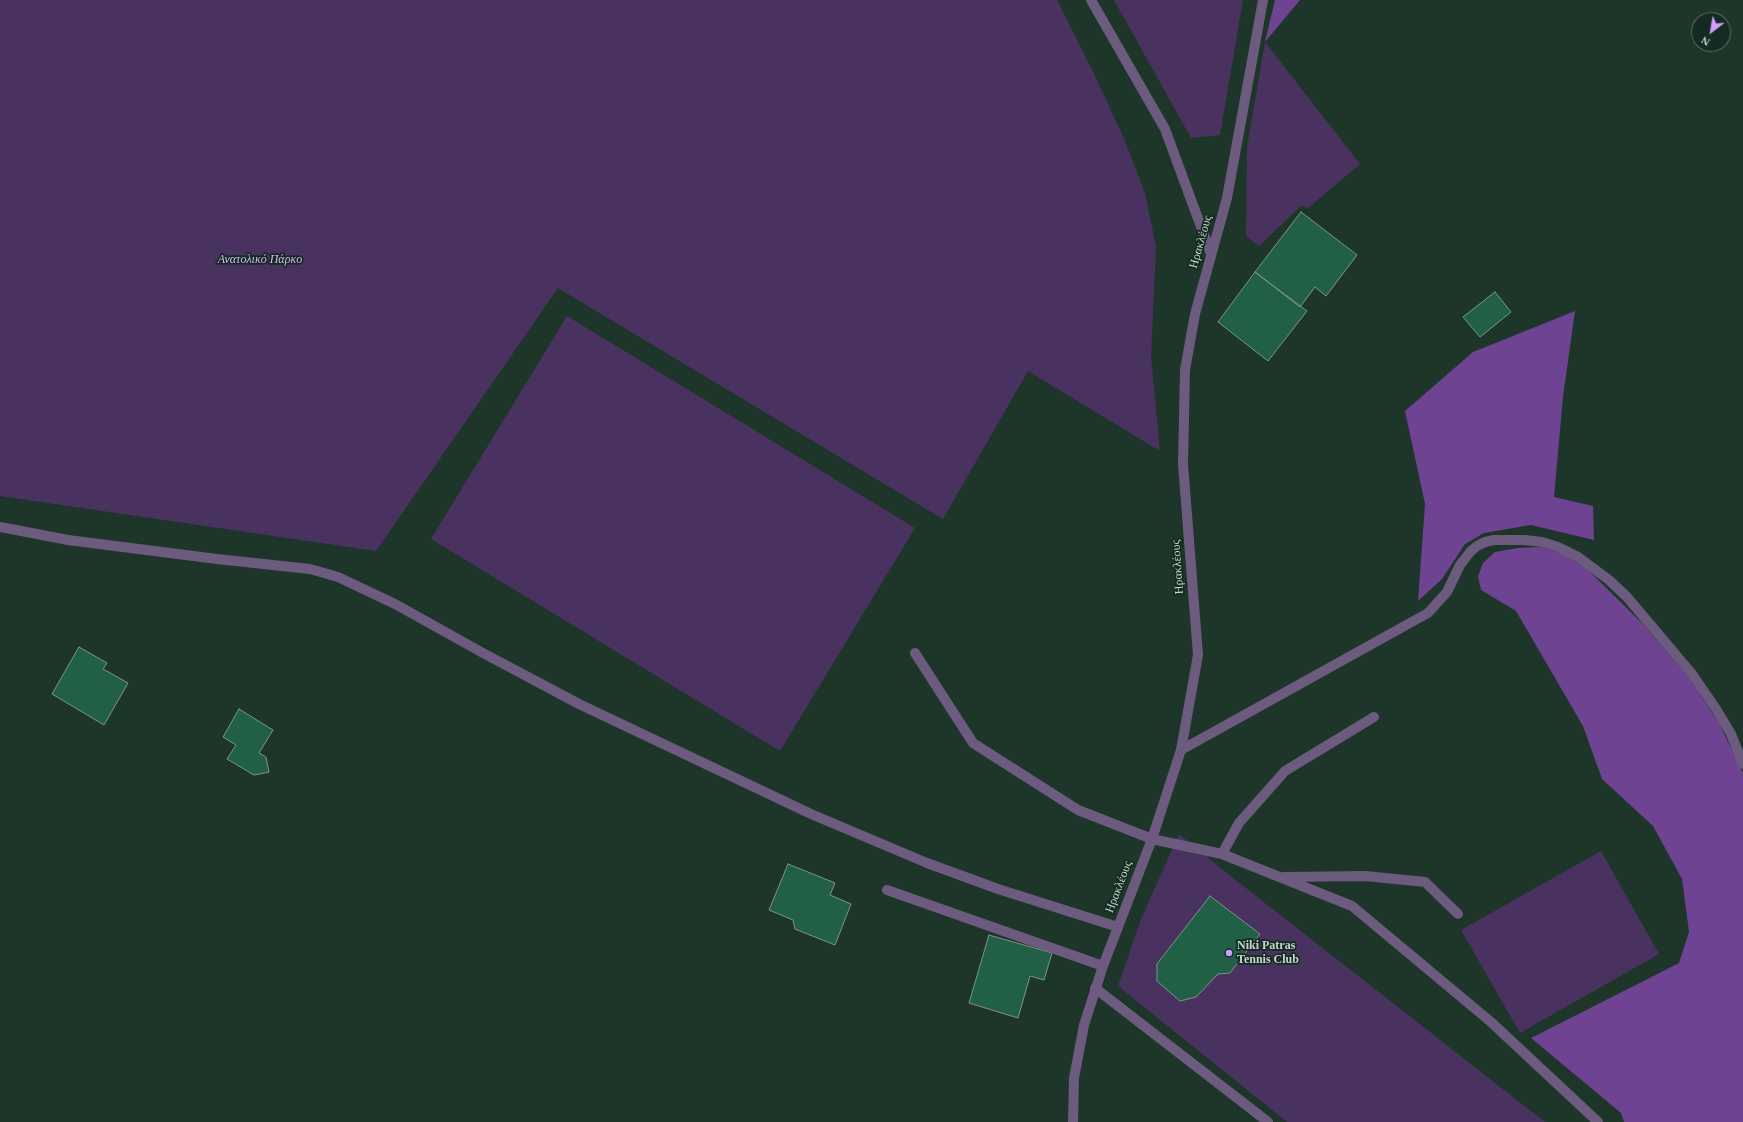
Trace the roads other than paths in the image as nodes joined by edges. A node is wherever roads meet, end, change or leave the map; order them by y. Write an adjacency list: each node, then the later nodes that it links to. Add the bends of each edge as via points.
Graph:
1 (1091, 0): 3 (street, via 1165,129)
2 (1263, 0): 3 (street, Ηρακλέους, via 1227,198)
3 (1211, 254): 7 (street, Ηρακλέους, via 1195,314 1185,370 1183,464 1198,655)
4 (0, 527): 14 (street, via 68,540 310,568 338,577 395,604 579,704 811,814 984,884)
5 (915, 654): 9 (street, via 973,742 1078,810)
6 (1374, 717): 10 (street, via 1285,771 1239,823)
7 (1181, 750): 8 (street, via 1428,613 1447,592 1460,566 1477,546 1494,540 1524,540 1542,542 1578,556 1626,597 1692,674 1731,734); 9 (street, Ηρακλέους)
8 (1743, 764)
9 (1152, 839): 10 (street); 14 (street, Ηρακλέους)
10 (1222, 854): 11 (street)
11 (1278, 877): 13 (street, via 1365,876 1425,882); 19 (street, via 1352,906 1491,1022)
12 (887, 890): 15 (street)
13 (1458, 914)
14 (1118, 926): 15 (street, Ηρακλέους)
15 (1103, 966): 16 (street, Ηρακλέους)
16 (1095, 988): 17 (street, Ηρακλέους, via 1074,1078); 18 (street)
17 (1073, 1122)
18 (1268, 1122)
19 (1598, 1122)

